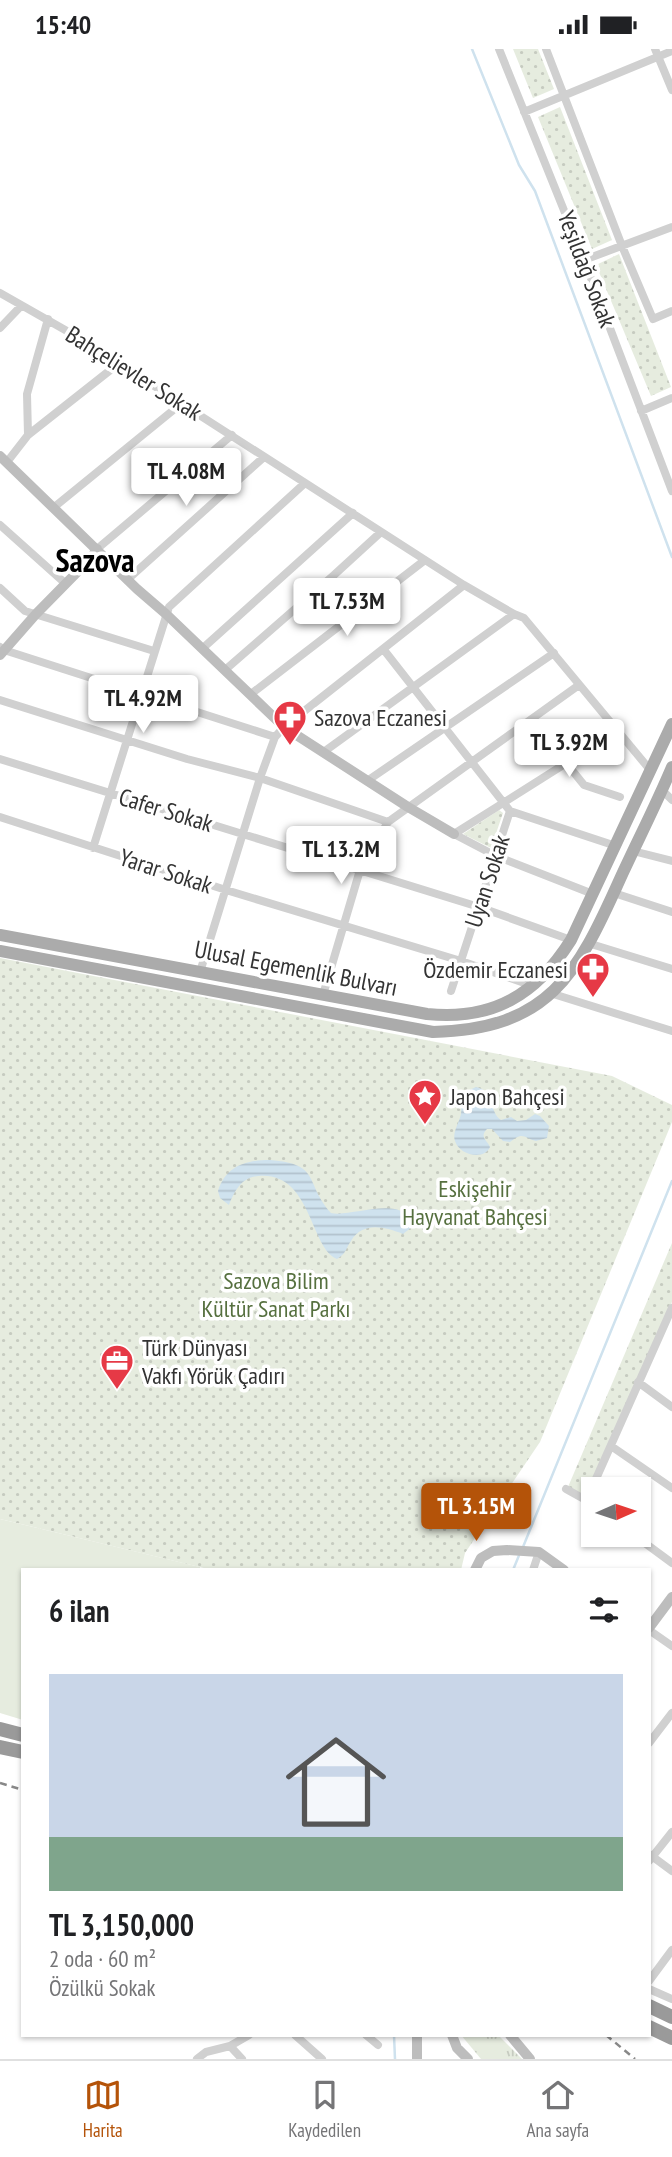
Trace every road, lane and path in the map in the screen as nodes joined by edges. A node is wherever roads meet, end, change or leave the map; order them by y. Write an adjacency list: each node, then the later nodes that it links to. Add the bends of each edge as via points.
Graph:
1 (499, 49): 7 (street, Yeşildağ Sokak)
2 (546, 49): 6 (street)
3 (672, 51): 4 (street)
4 (656, 53): 5 (street); 6 (street)
5 (672, 90)
6 (564, 94): 7 (street); 9 (street)
7 (524, 112): 10 (street, Yeşildağ Sokak)
8 (672, 227): 9 (street)
9 (622, 246): 10 (street); 13 (street, via 653,319)
10 (584, 260): 19 (street, Yeşildağ Sokak)
11 (0, 293): 12 (street, Bahçelievler Sokak)
12 (21, 306): 14 (street, Bahçelievler Sokak); 15 (street)
13 (672, 311)
14 (48, 319): 16 (street, Bahçelievler Sokak); 20 (street, via 27,394)
15 (0, 328)
16 (118, 364): 18 (street, Bahçelievler Sokak); 20 (street)
17 (672, 398): 19 (street)
18 (181, 403): 21 (street, Bahçelievler Sokak); 26 (street)
19 (641, 411): 25 (street, Yeşildağ Sokak)
20 (28, 435): 23 (street)
21 (232, 435): 22 (street, Bahçelievler Sokak); 30 (street)
22 (264, 457): 24 (street, Bahçelievler Sokak); 32 (street)
23 (4, 459): 26 (street)
24 (305, 483): 27 (street, Bahçelievler Sokak); 37 (street)
25 (672, 491)
26 (53, 508): 30 (street)
27 (353, 513): 29 (street, Bahçelievler Sokak); 39 (street)
28 (0, 525): 33 (street)
29 (381, 532): 31 (street, Bahçelievler Sokak); 44 (street)
30 (97, 549): 32 (street); 33 (street)
31 (425, 559): 34 (street, Bahçelievler Sokak); 48 (street)
32 (127, 580): 37 (street)
33 (66, 584): 36 (street)
34 (464, 585): 38 (street, Bahçelievler Sokak); 40 (street)
35 (0, 588): 36 (street, via 25,611)
36 (36, 614): 41 (street); 42 (street)
37 (166, 614): 39 (street); 42 (street)
38 (514, 614): 43 (street, Bahçelievler Sokak, via 524,618); 46 (street)
39 (203, 648): 44 (street)
40 (384, 650): 46 (street); 52 (street)
41 (1, 651): 47 (street)
42 (153, 651): 47 (street)
43 (554, 653): 45 (street, Bahçelievler Sokak); 51 (street)
44 (225, 670): 48 (street)
45 (579, 685): 53 (street, Bahçelievler Sokak); 58 (street)
46 (414, 688): 51 (street); 56 (street)
47 (140, 694): 54 (street); 55 (street)
48 (251, 694): 52 (street)
49 (0, 700): 55 (street)
50 (672, 724): 61 (main road, Ulusal Egemenlik Bulvarı)
51 (445, 726): 58 (street); 63 (street)
52 (284, 727): 54 (street); 56 (street)
53 (617, 731): 59 (street); 61 (street, Bahçelievler Sokak)
54 (275, 737): 62 (street)
55 (127, 740): 62 (street); 65 (street)
56 (325, 751): 63 (street)
57 (0, 759): 65 (street, Cafer Sokak)
58 (473, 761): 68 (street); 69 (street)
59 (567, 764): 66 (street, via 584,785); 68 (street)
60 (672, 767): 64 (main road, Ulusal Egemenlik Bulvarı)
61 (651, 771): 64 (main road); 75 (main road, Ulusal Egemenlik Bulvarı)
62 (260, 778): 72 (street); 73 (street)
63 (367, 781): 69 (street)
64 (662, 790): 67 (street); 77 (main road, Ulusal Egemenlik Bulvarı)
65 (110, 792): 73 (street, Cafer Sokak); 76 (street)
66 (620, 797)
67 (672, 800)
68 (504, 803): 70 (street); 74 (street)
69 (408, 807): 72 (street); 74 (street)
70 (510, 811): 75 (street); 78 (street, Uyan Sokak)
71 (0, 817): 76 (street, Yarar Sokak)
72 (388, 822): 80 (street)
73 (243, 834): 80 (street, Cafer Sokak); 81 (street)
74 (454, 834): 78 (street)
75 (616, 846): 83 (main road, Ulusal Egemenlik Bulvarı)
76 (93, 848): 81 (street, Yarar Sokak)
77 (633, 851): 79 (street); 82 (main road, Ulusal Egemenlik Bulvarı)
78 (496, 856): 83 (street); 84 (street, Uyan Sokak)
79 (672, 861)
80 (360, 870): 84 (street, Cafer Sokak); 86 (street)
81 (226, 890): 86 (street, Yarar Sokak); 93 (street)
82 (614, 893): 85 (street); 89 (main road, Ulusal Egemenlik Bulvarı)
83 (593, 894): 88 (main road, Ulusal Egemenlik Bulvarı)
84 (479, 907): 88 (street, Cafer Sokak); 91 (street, Uyan Sokak)
85 (672, 912)
86 (345, 926): 91 (street, Yarar Sokak); 97 (street)
87 (0, 935): 93 (main road, Ulusal Egemenlik Bulvarı)
88 (572, 940): 94 (main road, Ulusal Egemenlik Bulvarı)
89 (591, 944): 92 (street); 96 (main road, Ulusal Egemenlik Bulvarı)
90 (0, 951): 96 (main road, Ulusal Egemenlik Bulvarı, via 433,1031 484,1028 510,1020)
91 (461, 961): 94 (street, Yarar Sokak); 95 (street, Uyan Sokak)
92 (672, 969)
93 (200, 972): 97 (main road, Ulusal Egemenlik Bulvarı)
94 (533, 986): 97 (main road, Ulusal Egemenlik Bulvarı, via 494,1008 448,1016)
95 (451, 991)
96 (551, 993): 98 (street)
97 (323, 995)
98 (672, 1031)
99 (672, 1308): 100 (street)
100 (670, 1320): 101 (street)
101 (638, 1382): 102 (street); 103 (street)
102 (672, 1407)
103 (611, 1446): 104 (street); 105 (street)
104 (599, 1477)
105 (672, 1488)
106 (566, 1489): 107 (street)
107 (581, 1496)
108 (650, 1547): 110 (street)
109 (539, 1552): 111 (street, via 493,1551 481,1558); 112 (street); 113 (street)
110 (672, 1563)
111 (476, 1568)
112 (534, 1568)
113 (561, 1568)
114 (672, 1597): 115 (street)
115 (651, 1626)
116 (651, 1630): 117 (street)
117 (672, 1646)
118 (672, 1713): 121 (street)
119 (0, 1729): 120 (highway)
120 (21, 1734)
121 (651, 1740)
122 (0, 1747): 123 (highway)
123 (21, 1752)
124 (672, 1832): 125 (street)
125 (651, 1856)
126 (651, 1858): 127 (street)
127 (672, 1871)
128 (672, 1950): 129 (street)
129 (651, 1978)
130 (651, 1990): 131 (street)
131 (672, 1999)
132 (651, 2007): 133 (highway)
133 (672, 2017)
134 (651, 2028): 141 (highway)
135 (246, 2037): 143 (street)
136 (297, 2037): 144 (street)
137 (368, 2037): 142 (street)
138 (416, 2037): 147 (street)
139 (453, 2037): 148 (street)
140 (512, 2037): 149 (street)
141 (672, 2038)
142 (378, 2045)
143 (230, 2046): 145 (street); 146 (street)
144 (318, 2058)
145 (197, 2059)
146 (242, 2059)
147 (417, 2059)
148 (468, 2059)
149 (530, 2059)

